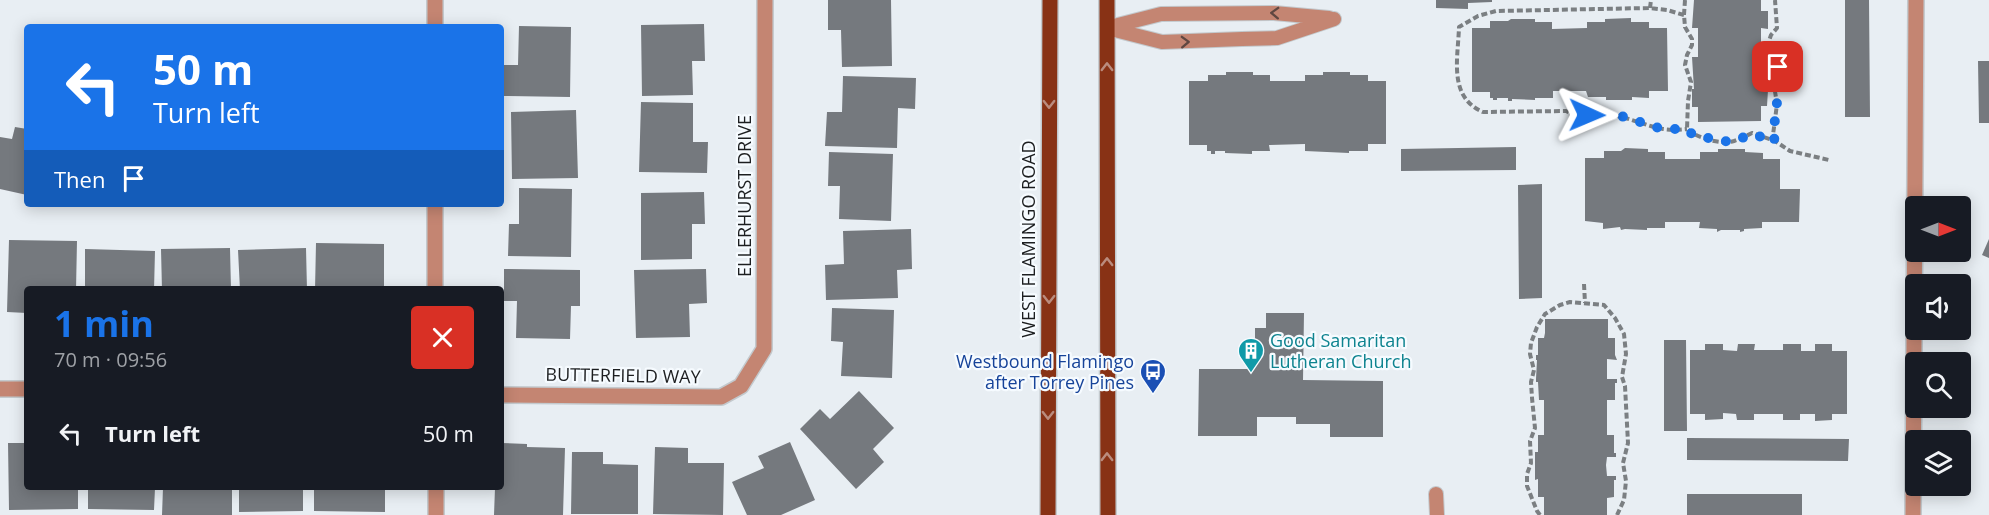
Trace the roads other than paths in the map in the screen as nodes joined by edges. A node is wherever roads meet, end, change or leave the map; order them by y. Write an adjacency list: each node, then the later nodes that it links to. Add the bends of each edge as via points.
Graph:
1 (435, 0): 7 (street)
2 (765, 0): 11 (street, ELLERHURST DRIVE, via 764,349)
3 (1050, 0): 18 (main road, WEST FLAMINGO ROAD, one-way to 18)
4 (1100, 0): 8 (main road)
5 (1107, 0): 8 (main road)
6 (1916, 0): 21 (street)
7 (435, 24)
8 (1107, 28): 8 (lane, one-way to 8, via 1161,42 1277,38 1334,19 1274,13 1161,14); 19 (main road, one-way to 8)
9 (435, 207): 10 (street)
10 (435, 286)
11 (741, 386): 14 (street, BUTTERFIELD WAY, via 721,397)
12 (0, 389): 13 (street)
13 (24, 389)
14 (504, 395)
15 (436, 490): 17 (street)
16 (1437, 494): 20 (lane)
17 (436, 515)
18 (1048, 515)
19 (1107, 515)
20 (1437, 515)
21 (1913, 515)

